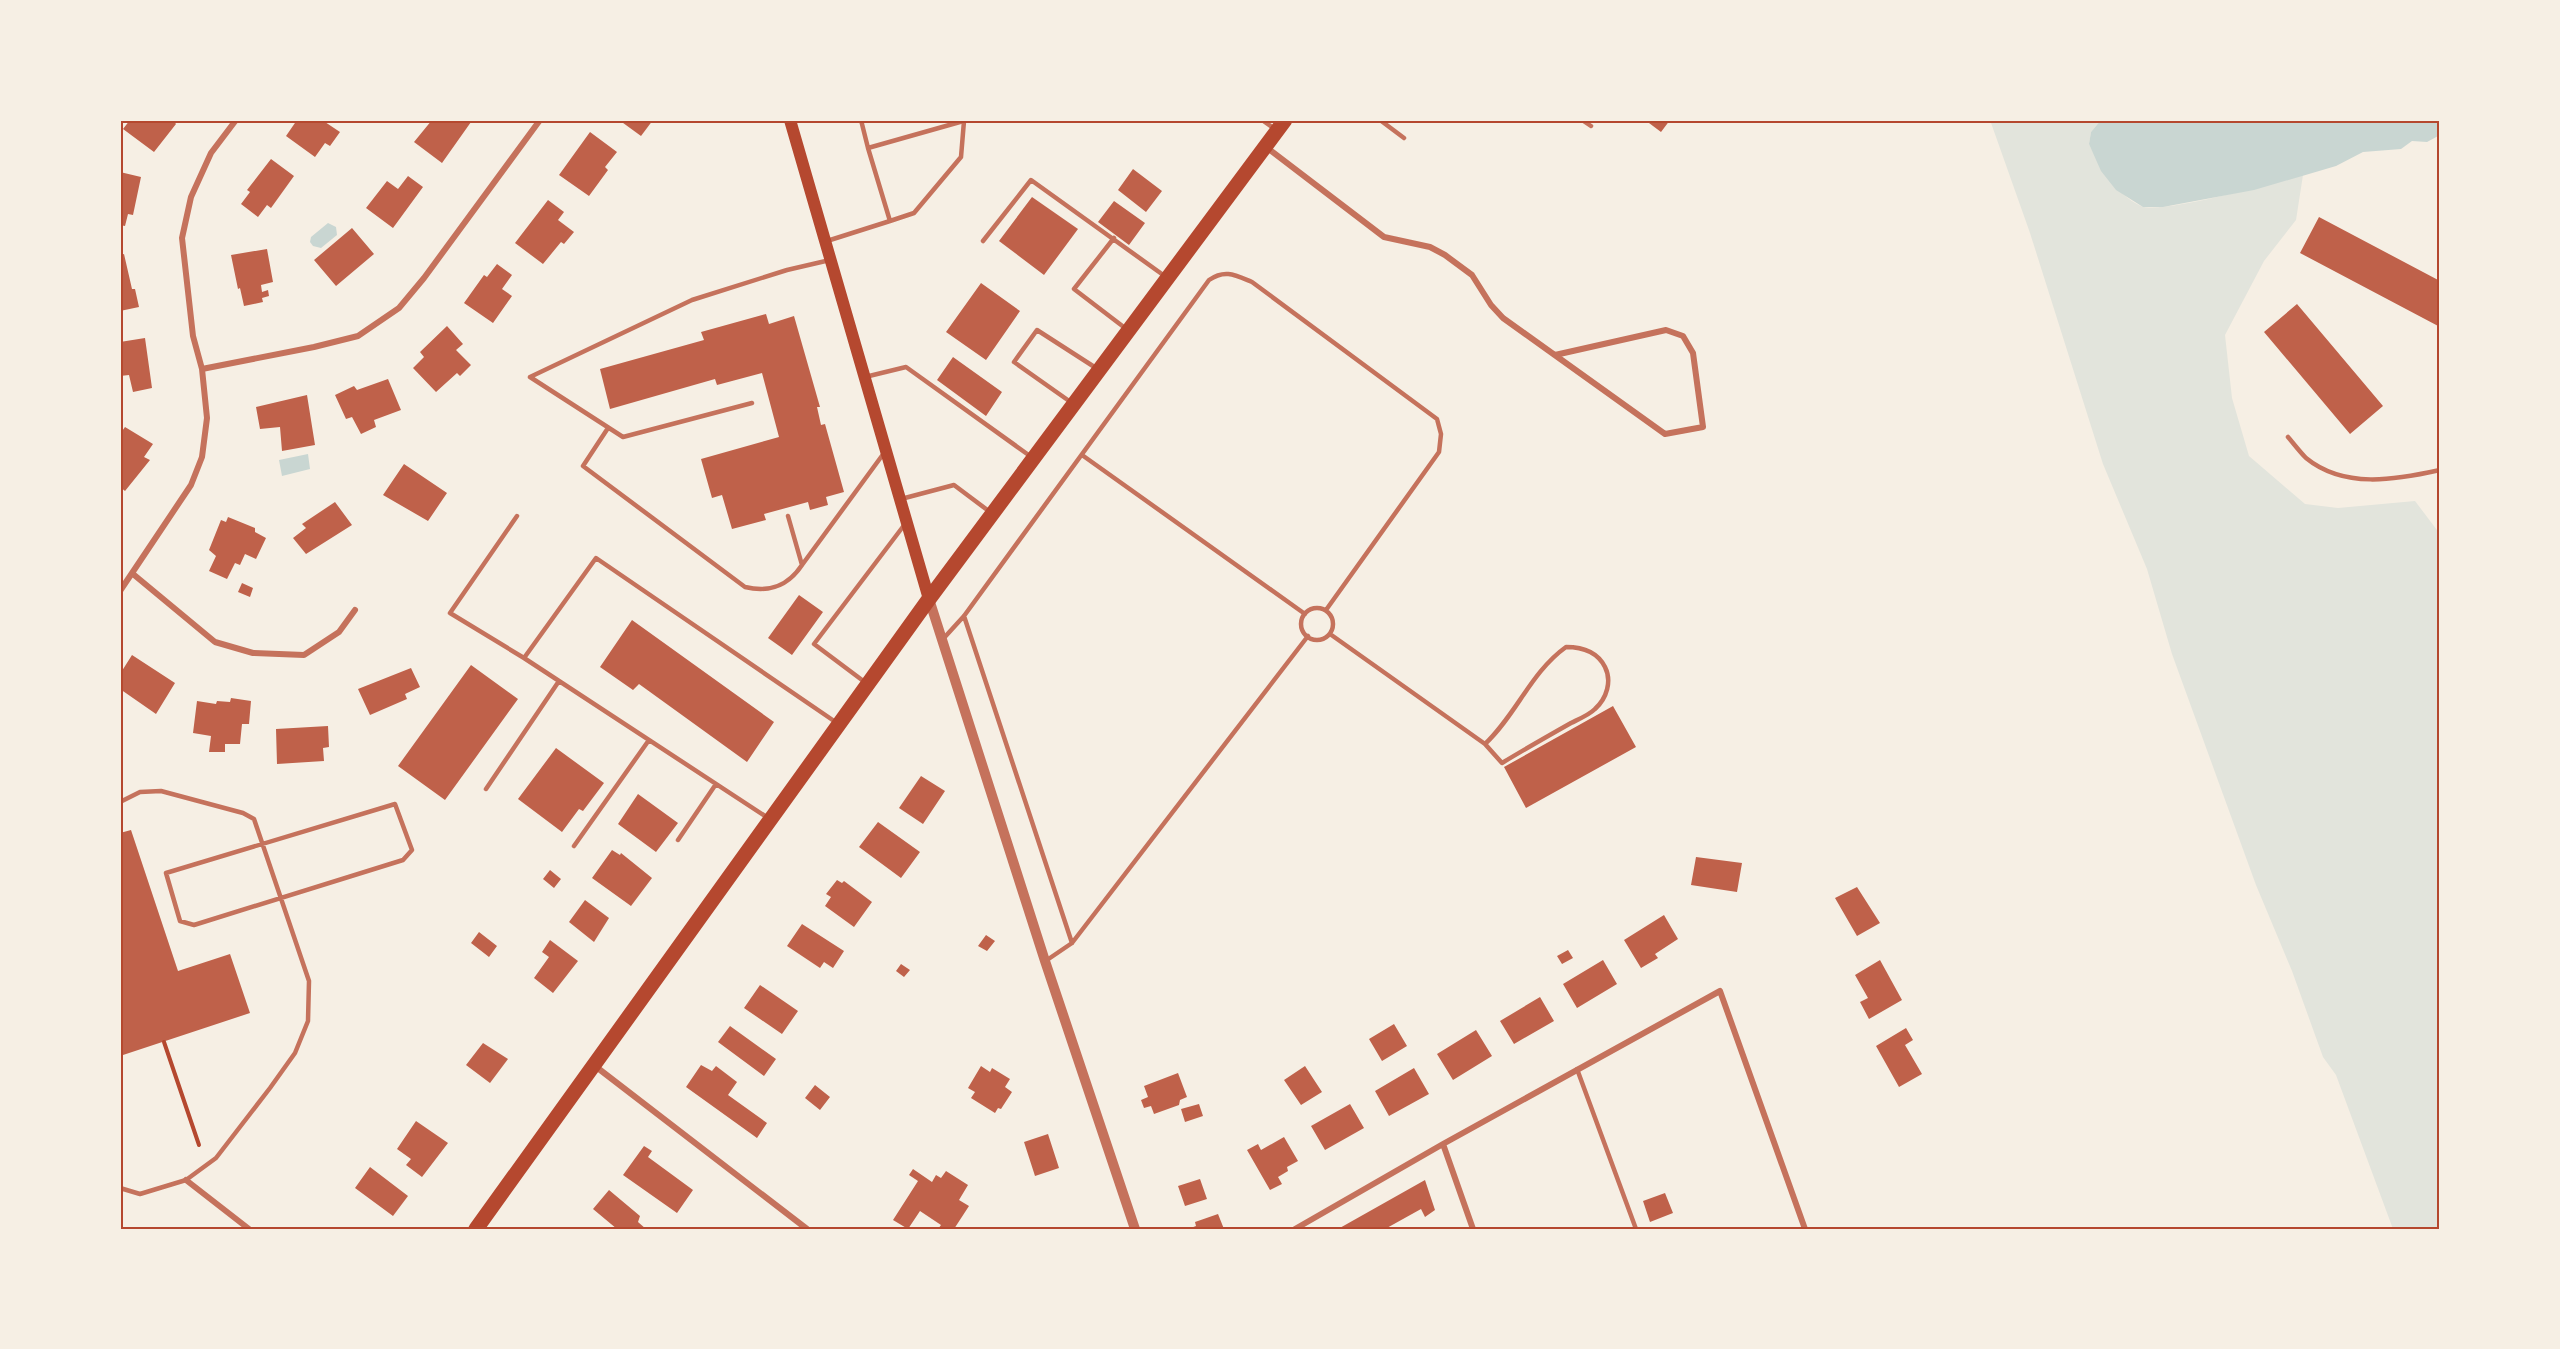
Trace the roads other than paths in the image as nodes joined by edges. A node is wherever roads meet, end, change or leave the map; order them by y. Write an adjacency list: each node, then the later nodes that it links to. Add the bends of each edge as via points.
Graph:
1 (236, 120): 22 (street, via 211,153 191,197 182,238)
2 (540, 120): 22 (street, via 399,308 358,336)
3 (790, 120): 17 (main road)
4 (861, 120): 13 (lane)
5 (965, 120): 13 (lane); 14 (lane, via 961,157 914,213)
6 (1263, 120): 9 (lane)
7 (1380, 120): 11 (lane)
8 (1582, 120): 10 (lane)
9 (1281, 125): 12 (main road)
10 (1591, 126)
11 (1404, 138)
12 (1266, 147): 19 (main road); 21 (street, via 1384,237 1430,247 1445,255 1472,275 1503,318)
13 (868, 148): 14 (lane)
14 (890, 221): 17 (lane)
15 (1114, 238): 16 (lane, via 1031,180); 19 (lane); 20 (lane, via 1074,289)
16 (983, 240)
17 (825, 242): 18 (main road)
18 (832, 260): 24 (main road); 27 (lane, via 692,300 530,377)
19 (1167, 278): 20 (main road)
20 (1128, 330): 23 (main road)
21 (1555, 355): 21 (street, via 1665,434 1703,427 1694,352 1683,336 1666,330)
22 (202, 369): 39 (street, via 207,418 202,457 191,485)
23 (1099, 369): 26 (main road); 26 (lane, via 1037,330 1014,362)
24 (865, 377): 29 (main road); 31 (lane, via 906,367)
25 (752, 403): 27 (lane, via 623,437)
26 (1073, 404): 31 (main road)
27 (608, 428): 38 (lane, via 583,466 733,580 745,587 771,589 789,580)
28 (2288, 437): 32 (lane, via 2306,458 2343,478 2369,481)
29 (885, 451): 33 (main road); 38 (lane)
30 (1082, 455): 43 (lane, via 1209,280 1230,273 1252,282 1437,419 1442,434 1439,452); 44 (lane); 45 (lane)
31 (1033, 458): 34 (main road)
32 (2440, 470)
33 (900, 499): 34 (lane, via 954,485); 37 (main road)
34 (992, 513): 41 (main road)
35 (516, 516): 49 (lane, via 450,613)
36 (788, 516): 38 (lane)
37 (907, 522): 41 (main road); 51 (lane, via 813,644)
38 (802, 565)
39 (133, 574): 40 (street); 42 (street, via 215,642 253,653 304,655 339,632)
40 (120, 591)
41 (929, 599): 48 (street); 51 (main road)
42 (355, 610)
43 (1326, 610): 44 (lane, via 1317,608); 46 (lane, via 1333,620)
44 (1305, 614): 47 (lane, via 1302,626)
45 (964, 616): 48 (lane); 63 (lane)
46 (1330, 633): 47 (lane, via 1320,639); 54 (lane)
47 (1308, 636): 63 (lane)
48 (941, 641): 64 (street)
49 (524, 658): 50 (lane); 52 (lane, via 596,558)
50 (559, 681): 53 (lane); 56 (lane)
51 (868, 685): 52 (main road)
52 (840, 725): 58 (main road)
53 (649, 740): 55 (lane); 61 (lane)
54 (1485, 744): 54 (lane, via 1502,762 1595,710 1606,694 1609,677 1604,664 1588,651 1566,647 1543,667 1513,712)
55 (716, 784): 58 (lane); 59 (lane)
56 (486, 789)
57 (120, 802): 60 (lane, via 140,792 161,791 243,813 254,819)
58 (772, 821): 65 (main road)
59 (678, 840)
60 (262, 842): 62 (lane); 62 (lane, via 166,873 180,921 194,925); 62 (lane, via 395,804 412,850 403,860)
61 (574, 846)
62 (282, 898): 68 (lane, via 309,981 308,1021 295,1053 270,1088 216,1158)
63 (1072, 943): 64 (lane)
64 (1045, 961): 74 (street)
65 (595, 1065): 72 (main road); 73 (street)
66 (1577, 1069): 67 (street); 77 (lane); 78 (street, via 1720,991)
67 (1443, 1144): 70 (street); 76 (street)
68 (186, 1180): 69 (lane, via 140,1194); 71 (street)
69 (120, 1188)
70 (1304, 1227): 75 (street)
71 (249, 1229)
72 (476, 1229)
73 (807, 1229)
74 (1135, 1229)
75 (1296, 1229)
76 (1473, 1229)
77 (1636, 1229)
78 (1804, 1229)

